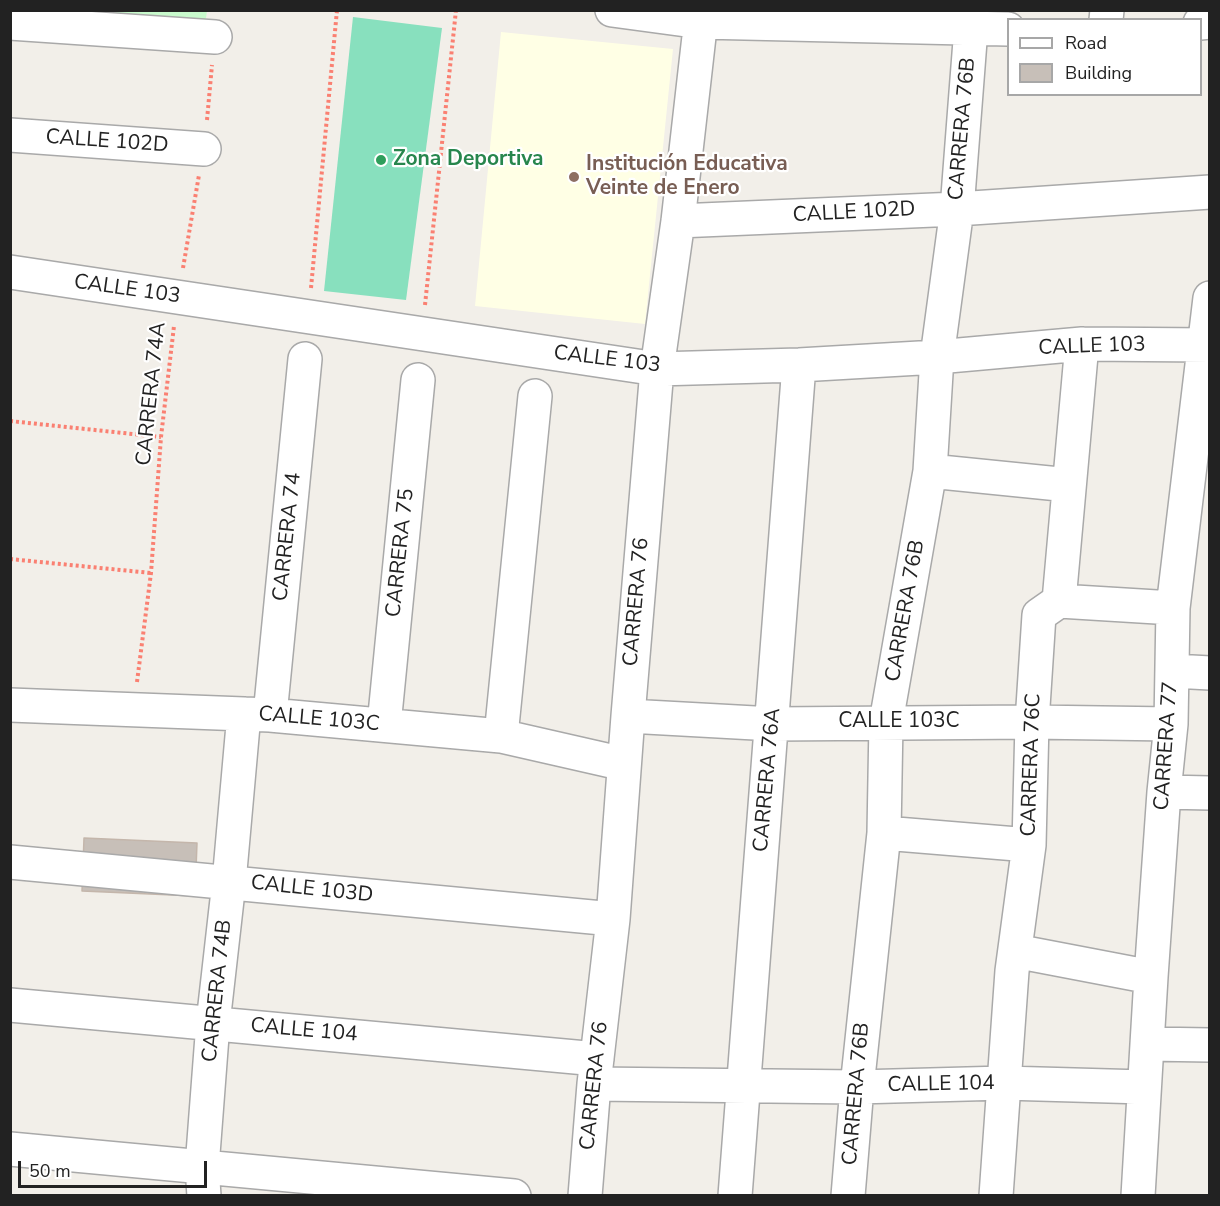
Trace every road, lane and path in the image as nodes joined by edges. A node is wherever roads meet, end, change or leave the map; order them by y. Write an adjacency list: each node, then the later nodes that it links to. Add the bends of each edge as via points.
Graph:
1 (338, 10): 17 (path)
2 (456, 10): 18 (path)
3 (612, 10): 4 (street)
4 (702, 16): 6 (street); 13 (street, CARRERA 76)
5 (10, 23): 8 (street)
6 (971, 28): 7 (street); 12 (street, CARRERA 76B)
7 (1007, 29)
8 (215, 37): 10 (path, CARRERA 74A)
9 (10, 135): 10 (street, CALLE 102D)
10 (204, 149): 15 (path, CARRERA 74A)
11 (1209, 192): 12 (street, CALLE 102D)
12 (957, 209): 13 (street, CALLE 102D); 21 (street, CARRERA 76B)
13 (678, 221): 24 (street, CARRERA 76)
14 (10, 272): 15 (street, CALLE 103)
15 (178, 297): 17 (street, CALLE 103); 28 (path, CARRERA 74A)
16 (1209, 298): 20 (street, CARRERA 77)
17 (309, 317): 18 (street, CALLE 103)
18 (422, 334): 24 (street, CALLE 103)
19 (1082, 344): 20 (street, CALLE 103); 21 (street, CALLE 103); 30 (street)
20 (1206, 345): 34 (street, CARRERA 77)
21 (937, 357): 23 (street, CALLE 103); 29 (street, CARRERA 76B)
22 (305, 359): 39 (street, CARRERA 74)
23 (799, 365): 24 (street, CALLE 103); 43 (street, CARRERA 76A)
24 (657, 369): 40 (street, CARRERA 76)
25 (418, 380): 45 (street, CARRERA 75)
26 (535, 396): 46 (street)
27 (10, 421): 28 (path)
28 (160, 437): 32 (path, CARRERA 74A)
29 (930, 471): 30 (street); 41 (street, CARRERA 76B)
30 (1069, 485): 33 (street)
31 (10, 559): 32 (path)
32 (151, 573): 38 (path, CARRERA 74A)
33 (1059, 601): 34 (street); 42 (street, CARRERA 76C, via 1039,615)
34 (1173, 608): 35 (street, CARRERA 77)
35 (1173, 671): 36 (street); 44 (street, CARRERA 77)
36 (1209, 673)
37 (10, 705): 38 (street, CALLE 103C)
38 (133, 710): 39 (street, CALLE 103C)
39 (257, 715): 45 (street, CALLE 103C); 53 (street, CARRERA 74B)
40 (628, 716): 43 (street, CALLE 103C); 47 (street, CARRERA 76)
41 (886, 722): 42 (street, CALLE 103C); 43 (street, CALLE 103C); 50 (street, CARRERA 76B)
42 (1032, 722): 44 (street, CALLE 103C); 51 (street, CARRERA 76C)
43 (773, 724): 63 (street, CARRERA 76A)
44 (1171, 724): 48 (street, CARRERA 77)
45 (384, 725): 46 (street, CALLE 103C)
46 (501, 736): 47 (street, CALLE 103C)
47 (624, 764): 54 (street, CARRERA 76)
48 (1164, 792): 49 (street); 56 (street, CARRERA 77)
49 (1209, 794)
50 (884, 833): 51 (street); 64 (street, CARRERA 76B)
51 (1029, 845): 55 (street, CARRERA 76C)
52 (10, 862): 53 (street, CALLE 103D)
53 (229, 882): 54 (street, CALLE 103D); 58 (street, CARRERA 74B)
54 (613, 919): 61 (street, CARRERA 76)
55 (1015, 951): 56 (street); 62 (street, CARRERA 76C)
56 (1151, 976): 59 (street, CARRERA 77)
57 (10, 1005): 58 (street, CALLE 104)
58 (213, 1023): 61 (street, CALLE 104); 67 (street, CARRERA 74B)
59 (1148, 1044): 60 (street); 65 (street, CARRERA 77)
60 (1209, 1045)
61 (595, 1071): 63 (street, CALLE 104); 69 (street, CARRERA 76)
62 (1004, 1083): 64 (street, CALLE 104); 65 (street, CALLE 104); 72 (street, CARRERA 76C)
63 (743, 1084): 64 (street, CALLE 104); 70 (street, CARRERA 76A)
64 (857, 1087): 71 (street, CARRERA 76B)
65 (1144, 1087): 73 (street, CARRERA 77)
66 (10, 1149): 67 (street)
67 (203, 1181): 68 (street)
68 (514, 1196)
69 (585, 1196)
70 (735, 1196)
71 (848, 1196)
72 (996, 1196)
73 (1138, 1196)

